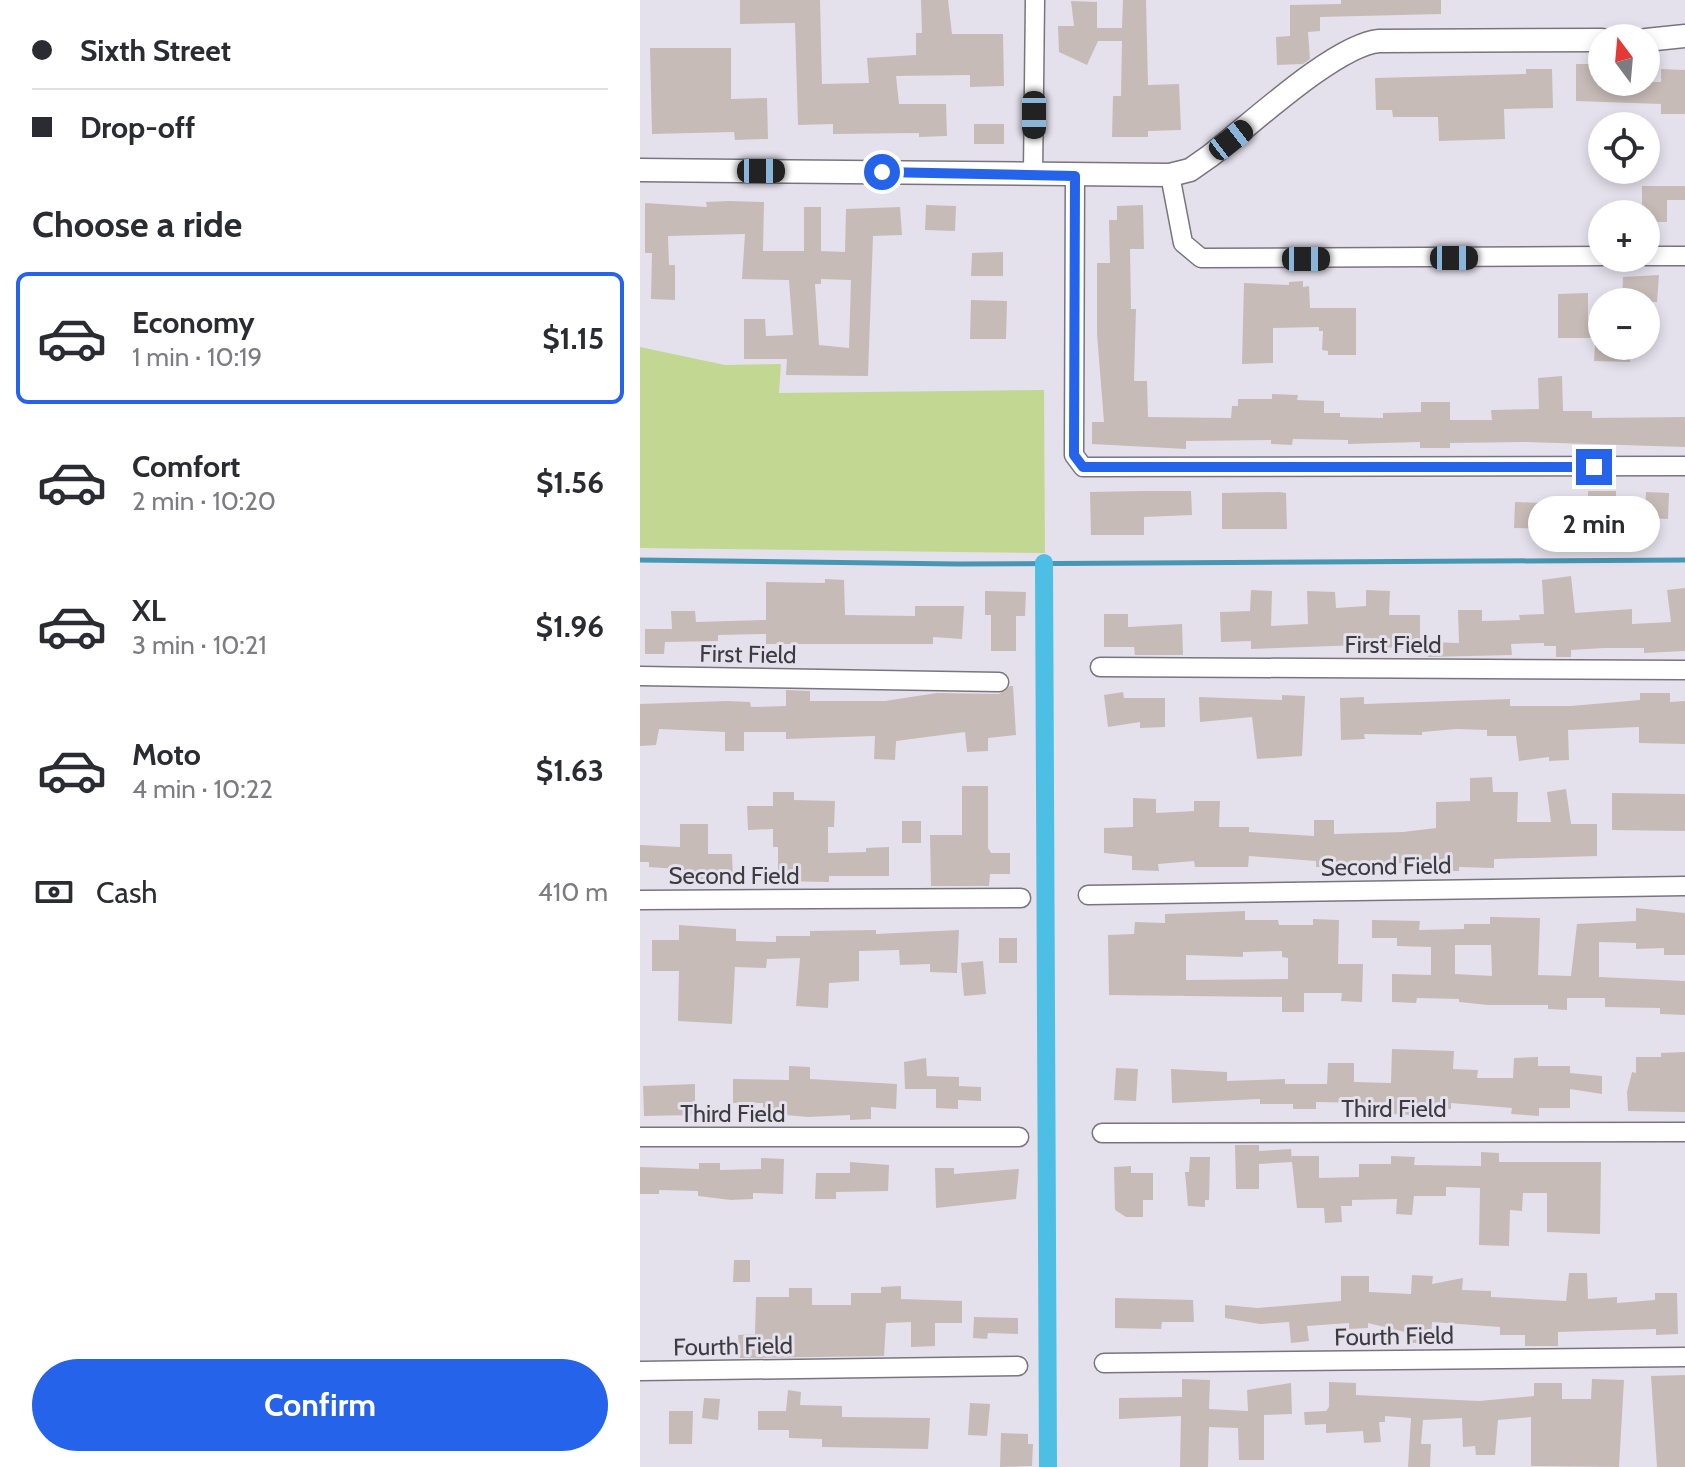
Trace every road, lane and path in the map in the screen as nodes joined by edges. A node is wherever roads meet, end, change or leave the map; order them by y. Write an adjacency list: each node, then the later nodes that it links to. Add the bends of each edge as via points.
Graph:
1 (1035, 0): 6 (street)
2 (1685, 36): 3 (street)
3 (1660, 39)
4 (1588, 40): 7 (street, via 1359,44 1201,163)
5 (640, 170): 6 (street)
6 (1033, 173): 8 (street)
7 (1170, 175): 8 (street); 9 (street, via 1183,243 1201,258)
8 (1075, 176): 12 (street, via 1074,455 1083,467)
9 (1588, 256)
10 (1660, 256): 11 (street)
11 (1685, 256)
12 (1685, 466)
13 (1100, 667): 14 (street, First Field)
14 (1685, 670)
15 (640, 676): 16 (street, First Field)
16 (999, 682)
17 (1685, 886): 18 (street, Second Field)
18 (1088, 895)
19 (1021, 898): 20 (street, Second Field)
20 (640, 900)
21 (1685, 1132): 22 (street, Third Field)
22 (1102, 1133)
23 (640, 1137): 24 (street, Third Field)
24 (1019, 1137)
25 (1685, 1357): 26 (street, Fourth Field)
26 (1104, 1363)
27 (1018, 1366): 28 (street, Fourth Field)
28 (640, 1371)

